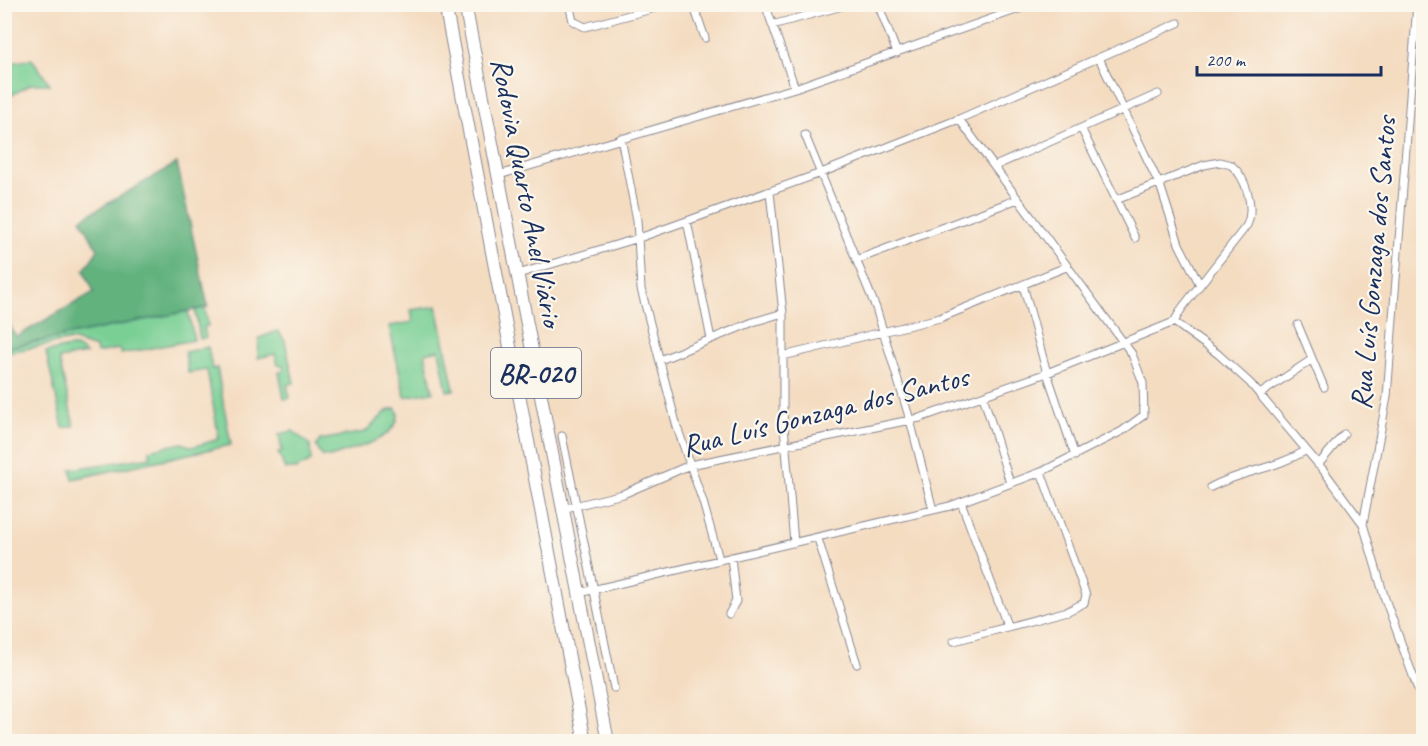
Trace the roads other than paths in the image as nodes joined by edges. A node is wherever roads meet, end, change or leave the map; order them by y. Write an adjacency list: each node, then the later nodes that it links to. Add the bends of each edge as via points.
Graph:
1 (445, 4): 28 (highway, Rodovia Quarto Anel Viário / BR-020)
2 (465, 4): 26 (highway, Rodovia Quarto Anel Viário / BR-020)
3 (569, 4): 4 (street, via 573,21 585,27)
4 (670, 4)
5 (693, 4): 14 (street)
6 (765, 4): 13 (street)
7 (850, 4): 13 (street)
8 (878, 4): 15 (street)
9 (1033, 4): 11 (street)
10 (1417, 4): 72 (street, Rua Luís Gonzaga dos Santos, via 1387,397)
11 (1011, 8): 15 (street)
12 (1178, 23): 16 (street)
13 (772, 25): 17 (street)
14 (705, 38)
15 (897, 53): 17 (street)
16 (1099, 58): 19 (street); 20 (street)
17 (795, 88): 23 (street)
18 (1158, 94): 19 (street)
19 (1123, 110): 21 (street); 27 (street)
20 (959, 119): 24 (street); 25 (street)
21 (1080, 128): 24 (street); 31 (street)
22 (805, 135): 25 (street)
23 (621, 138): 26 (street); 33 (street)
24 (995, 166): 30 (street)
25 (821, 173): 29 (street); 37 (street)
26 (499, 175): 28 (highway); 35 (highway, Rodovia Quarto Anel Viário / BR-020)
27 (1158, 182): 31 (street); 41 (street, via 1179,244); 41 (street, via 1220,162 1231,165 1245,182 1250,218)
28 (479, 188): 36 (highway, Rodovia Quarto Anel Viário / BR-020)
29 (770, 192): 32 (street); 42 (street)
30 (1018, 199): 37 (street); 38 (street)
31 (1116, 200): 34 (street)
32 (687, 221): 33 (street); 46 (street)
33 (639, 238): 39 (street); 49 (street, via 641,289)
34 (1135, 238)
35 (513, 245): 36 (highway); 39 (highway, Rodovia Quarto Anel Viário / BR-020)
36 (490, 248): 67 (highway, Rodovia Quarto Anel Viário / BR-020)
37 (856, 260): 45 (street)
38 (1066, 267): 40 (street); 47 (street)
39 (518, 274): 64 (highway, Rodovia Quarto Anel Viário / BR-020)
40 (1023, 285): 45 (street, via 940,318); 51 (street)
41 (1200, 285): 43 (street)
42 (783, 313): 46 (street); 48 (street)
43 (1174, 322): 47 (street, Rua Luís Gonzaga dos Santos); 53 (street, Rua Luís Gonzaga dos Santos, via 1218,354)
44 (1298, 325): 50 (street)
45 (884, 333): 48 (street); 55 (street)
46 (711, 339): 49 (street)
47 (1123, 342): 51 (street, Rua Luís Gonzaga dos Santos); 60 (street, via 1137,364 1144,391 1144,415)
48 (783, 356): 58 (street)
49 (660, 360): 61 (street)
50 (1311, 360): 52 (street); 53 (street)
51 (1047, 374): 54 (street, Rua Luís Gonzaga dos Santos); 60 (street)
52 (1324, 387)
53 (1260, 394): 59 (street, Rua Luís Gonzaga dos Santos)
54 (983, 396): 55 (street, Rua Luís Gonzaga dos Santos); 65 (street)
55 (910, 420): 58 (street, Rua Luís Gonzaga dos Santos); 71 (street)
56 (1344, 434): 62 (street)
57 (562, 436): 69 (street)
58 (784, 446): 61 (street, Rua Luís Gonzaga dos Santos); 74 (street)
59 (1305, 451): 62 (street, Rua Luís Gonzaga dos Santos); 66 (street, via 1274,467 1233,476)
60 (1075, 456): 63 (street)
61 (690, 465): 69 (street, Rua Luís Gonzaga dos Santos, via 623,494); 76 (street)
62 (1318, 465): 72 (street, Rua Luís Gonzaga dos Santos)
63 (1041, 472): 65 (street); 80 (street, via 1086,599 1074,609)
64 (556, 483): 67 (highway); 70 (highway, Rodovia Quarto Anel Viário / BR-020)
65 (1010, 483): 68 (street)
66 (1211, 486)
67 (535, 487): 85 (highway, Rodovia Quarto Anel Viário / BR-020)
68 (961, 502): 71 (street); 80 (street)
69 (576, 507): 70 (street, Rua Luís Gonzaga dos Santos); 77 (street)
70 (561, 509): 78 (highway, Rodovia Quarto Anel Viário / BR-020)
71 (933, 510): 73 (street)
72 (1363, 524): 84 (street, Rua Luís Gonzaga dos Santos)
73 (818, 539): 74 (street); 82 (street)
74 (794, 543): 75 (street)
75 (731, 557): 76 (street); 79 (street, via 736,600)
76 (718, 559): 77 (street)
77 (593, 590): 78 (street); 83 (street)
78 (579, 593): 86 (highway, Rodovia Quarto Anel Viário / BR-020)
79 (729, 614)
80 (1007, 625): 81 (street)
81 (954, 641)
82 (857, 664)
83 (614, 688)
84 (1424, 706)
85 (585, 741)
86 (608, 741)

